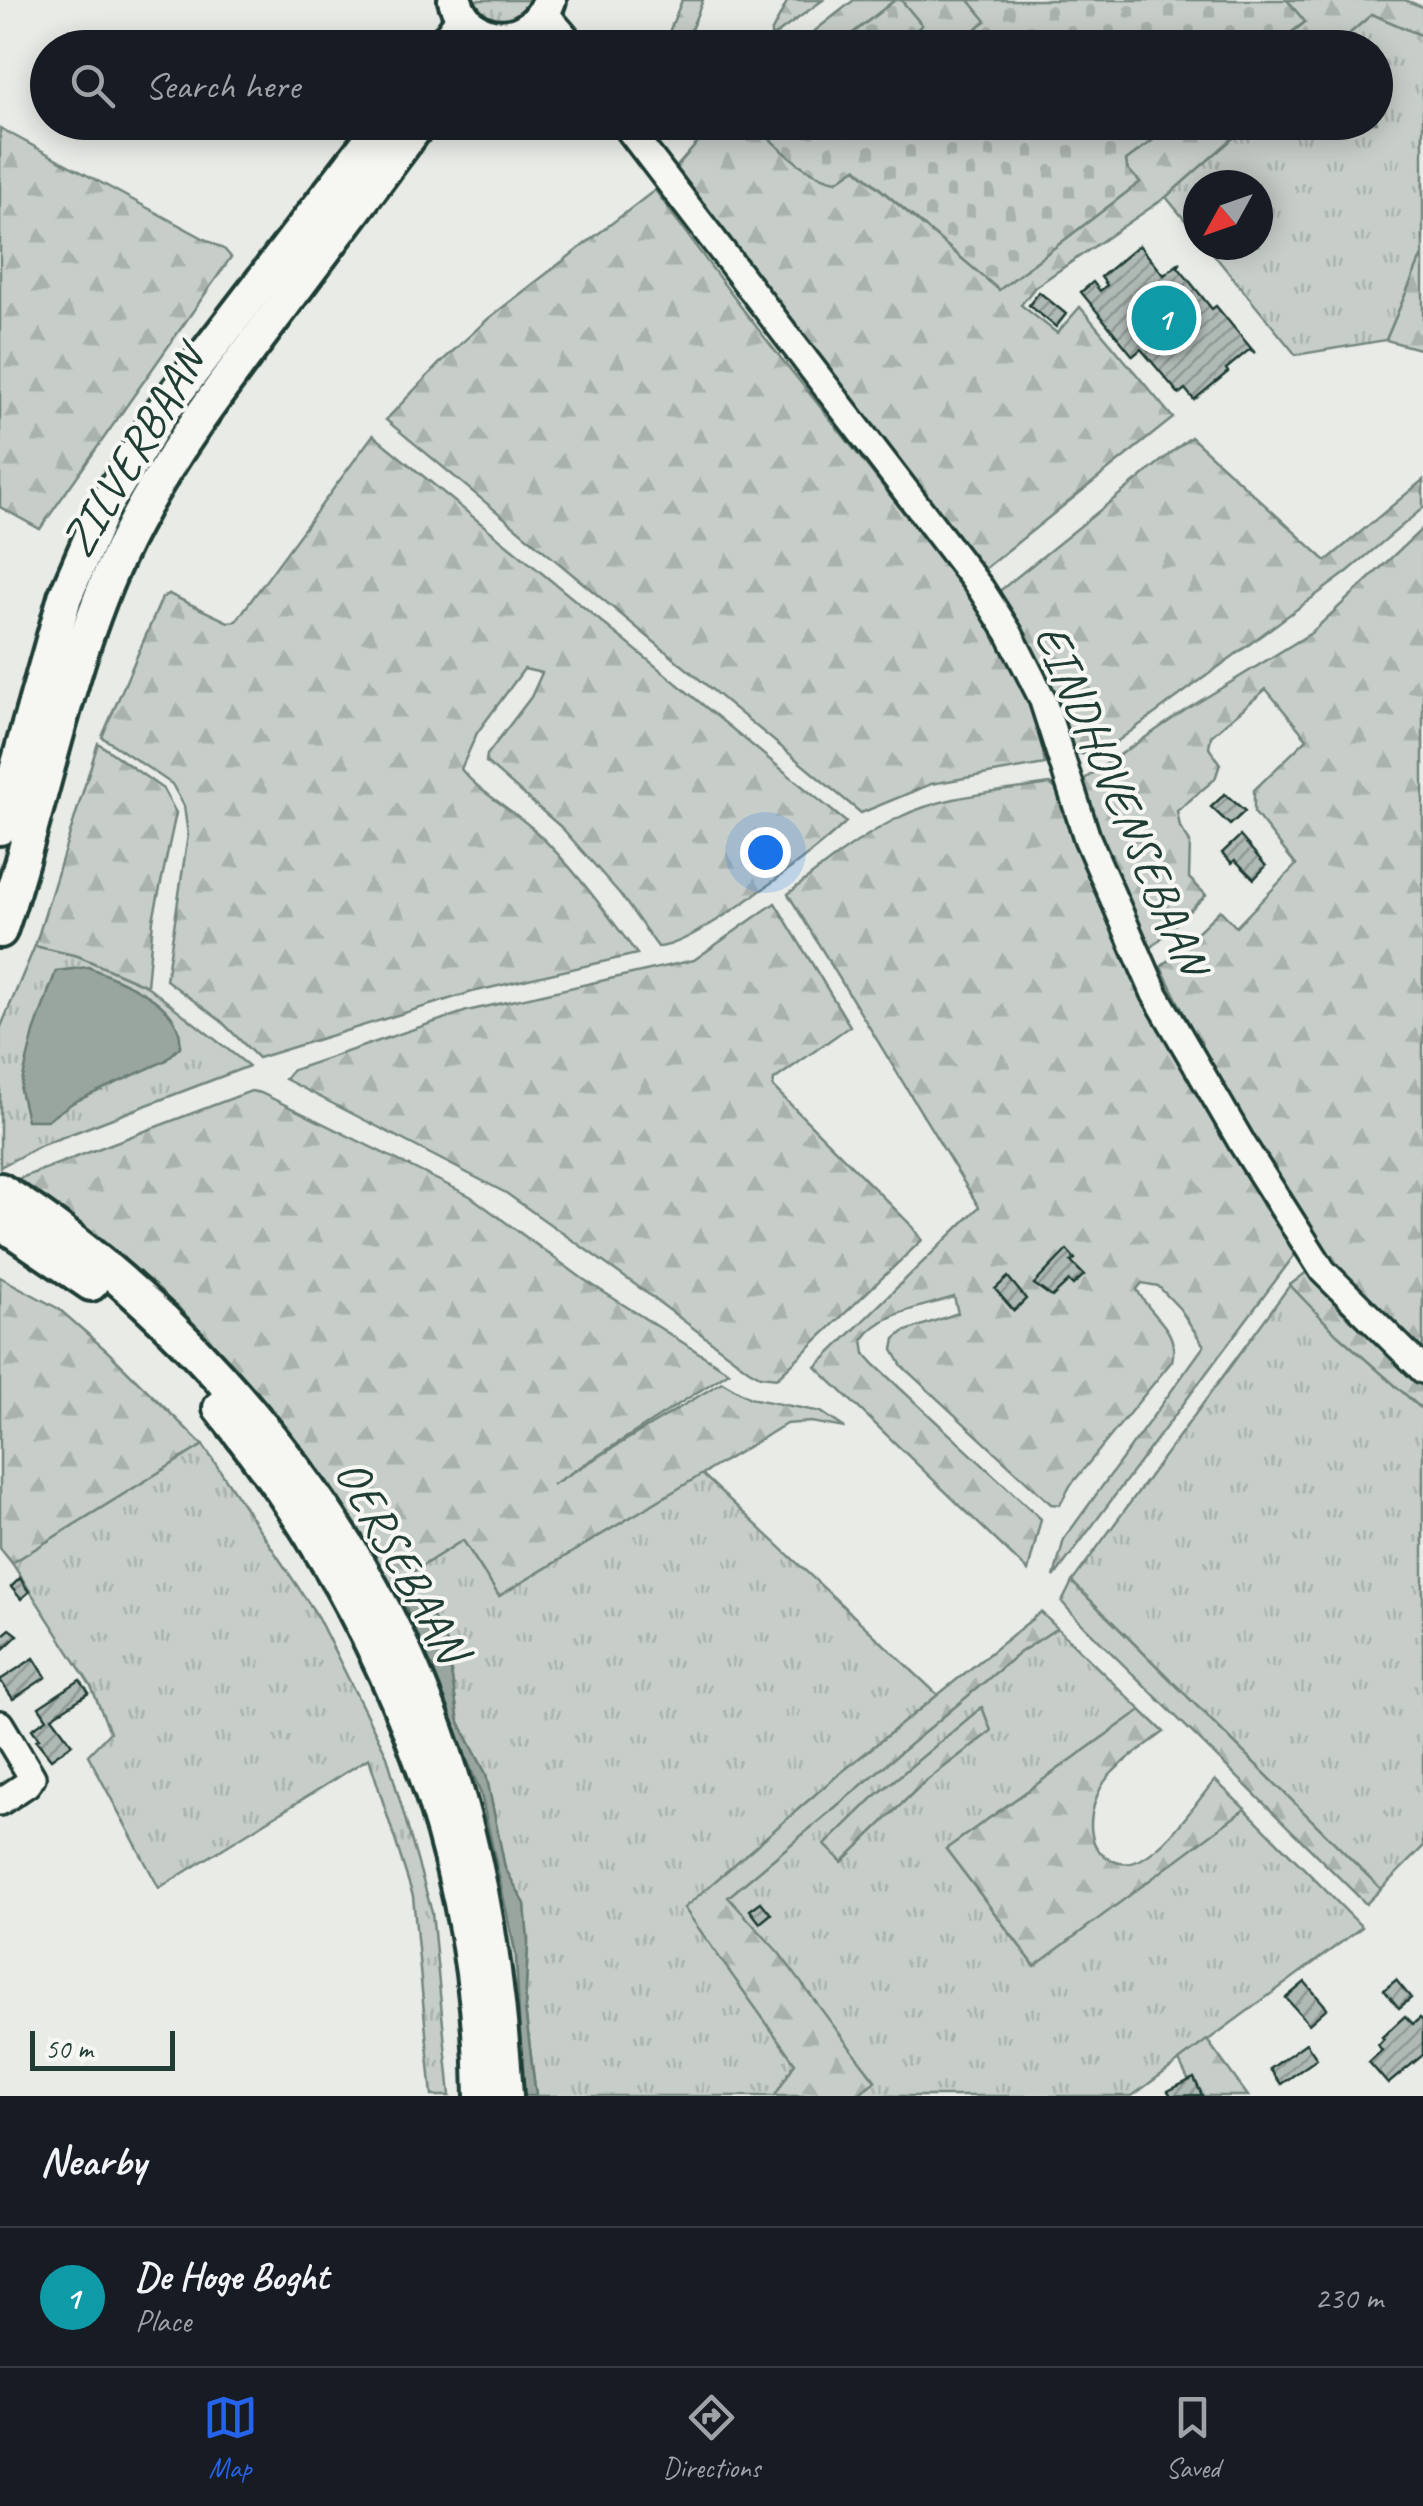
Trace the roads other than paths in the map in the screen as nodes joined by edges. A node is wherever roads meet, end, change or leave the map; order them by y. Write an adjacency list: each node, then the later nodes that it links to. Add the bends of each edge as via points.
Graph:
1 (370, 140): 4 (main road, ZILVERBAAN, via 162,410 102,508 65,597)
2 (407, 140): 5 (main road, ZILVERBAAN, via 189,431 132,528 96,613)
3 (637, 140): 8 (street, EINDHOVENSEBAAN, via 1000,618 1042,698 1086,838 1155,994 1323,1271)
4 (0, 828)
5 (0, 931)
6 (0, 1190): 12 (main road, OERSEBAAN, via 97,1261 212,1369 303,1477 372,1585 426,1700 474,1852 494,1956)
7 (0, 1222): 11 (main road, OERSEBAAN, via 121,1308 205,1391 288,1500 359,1616 420,1754 451,1861 470,1957)
8 (1423, 1370)
9 (0, 1724): 10 (street, via 32,1777)
10 (0, 1802)
11 (482, 2096)
12 (506, 2096)

